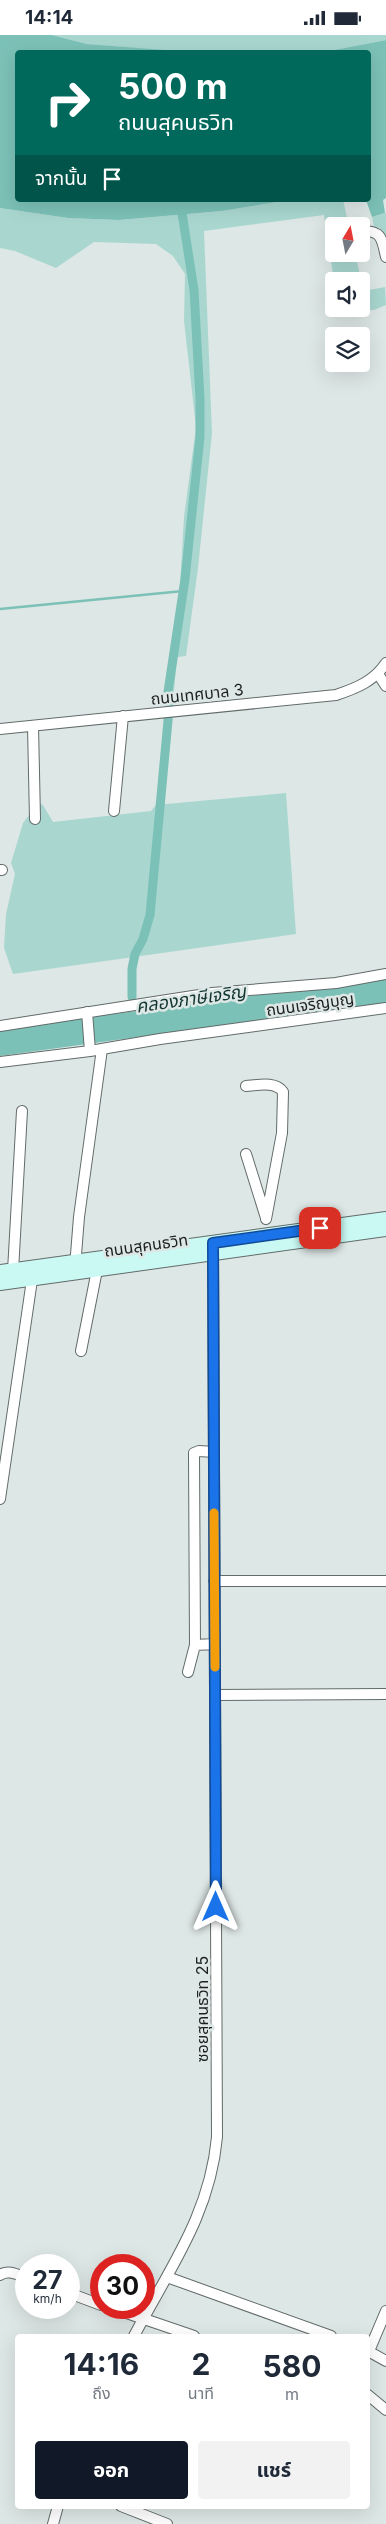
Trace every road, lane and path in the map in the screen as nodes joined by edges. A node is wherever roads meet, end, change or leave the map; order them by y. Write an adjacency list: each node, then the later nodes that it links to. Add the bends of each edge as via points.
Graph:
1 (370, 231): 2 (street, via 380,235)
2 (386, 257)
3 (386, 663): 4 (street, ถนนเทศบาล 3)
4 (378, 674): 5 (street); 6 (street, ถนนเทศบาล 3, via 358,687 336,695)
5 (386, 686)
6 (123, 716): 7 (street, ถนนเทศบาล 3); 9 (street)
7 (32, 725): 8 (street, ถนนเทศบาล 3); 10 (street)
8 (0, 729)
9 (114, 811)
10 (35, 819)
11 (386, 974): 13 (street, via 336,983 212,993)
12 (386, 1009): 16 (street, ถนนเจริญบุญ)
13 (87, 1014): 14 (street); 15 (street)
14 (0, 1026)
15 (90, 1049): 16 (street, ถนนเจริญบุญ); 17 (street, ถนนเจริญบุญ)
16 (102, 1049): 26 (street)
17 (0, 1062)
18 (246, 1086): 21 (street, via 273,1085 283,1092 282,1133)
19 (22, 1111): 28 (street)
20 (246, 1154): 21 (street)
21 (266, 1219): 24 (street)
22 (386, 1219): 24 (main road, ถนนสุคนธวิท)
23 (386, 1229): 25 (main road, ถนนสุคนธวิท)
24 (268, 1235): 25 (main road, ถนนสุคนธวิท)
25 (213, 1248): 26 (main road, ถนนสุคนธวิท); 27 (main road, ถนนสุคนธวิท); 32 (street, ซอยสุคนธวิท 25)
26 (75, 1267): 27 (main road, ถนนสุคนธวิท); 29 (main road, ถนนสุคนธวิท)
27 (97, 1270): 31 (street)
28 (7, 1272): 29 (main road, ถนนสุคนธวิท)
29 (33, 1274): 30 (main road, ถนนสุคนธวิท); 33 (street)
30 (0, 1283)
31 (81, 1351)
32 (214, 1452): 34 (street, ซอยสุคนธวิท 25); 37 (street, via 194,1453)
33 (0, 1499)
34 (214, 1581): 35 (street); 36 (street, ซอยสุคนธวิท 25)
35 (386, 1581)
36 (215, 1644): 37 (street); 40 (street, ซอยสุคนธวิท 25)
37 (195, 1645): 38 (street)
38 (188, 1672)
39 (386, 1694): 40 (street)
40 (215, 1695): 43 (street, ซอยสุคนธวิท 25, via 217,2137 212,2177 198,2219)
41 (15, 2274): 42 (street)
42 (0, 2275)
43 (168, 2277): 45 (street, ซอยสุคนธวิท 25); 48 (street)
44 (386, 2311): 49 (street)
45 (142, 2320): 46 (street, ซอยสุคนธวิท 25); 47 (street)
46 (135, 2334)
47 (188, 2334)
48 (326, 2334)
49 (370, 2347)
50 (370, 2352): 51 (street)
51 (386, 2361)
52 (370, 2397): 53 (street)
53 (386, 2409)
54 (57, 2509): 56 (street)
55 (129, 2509): 57 (street)
56 (53, 2524)
57 (167, 2524)

